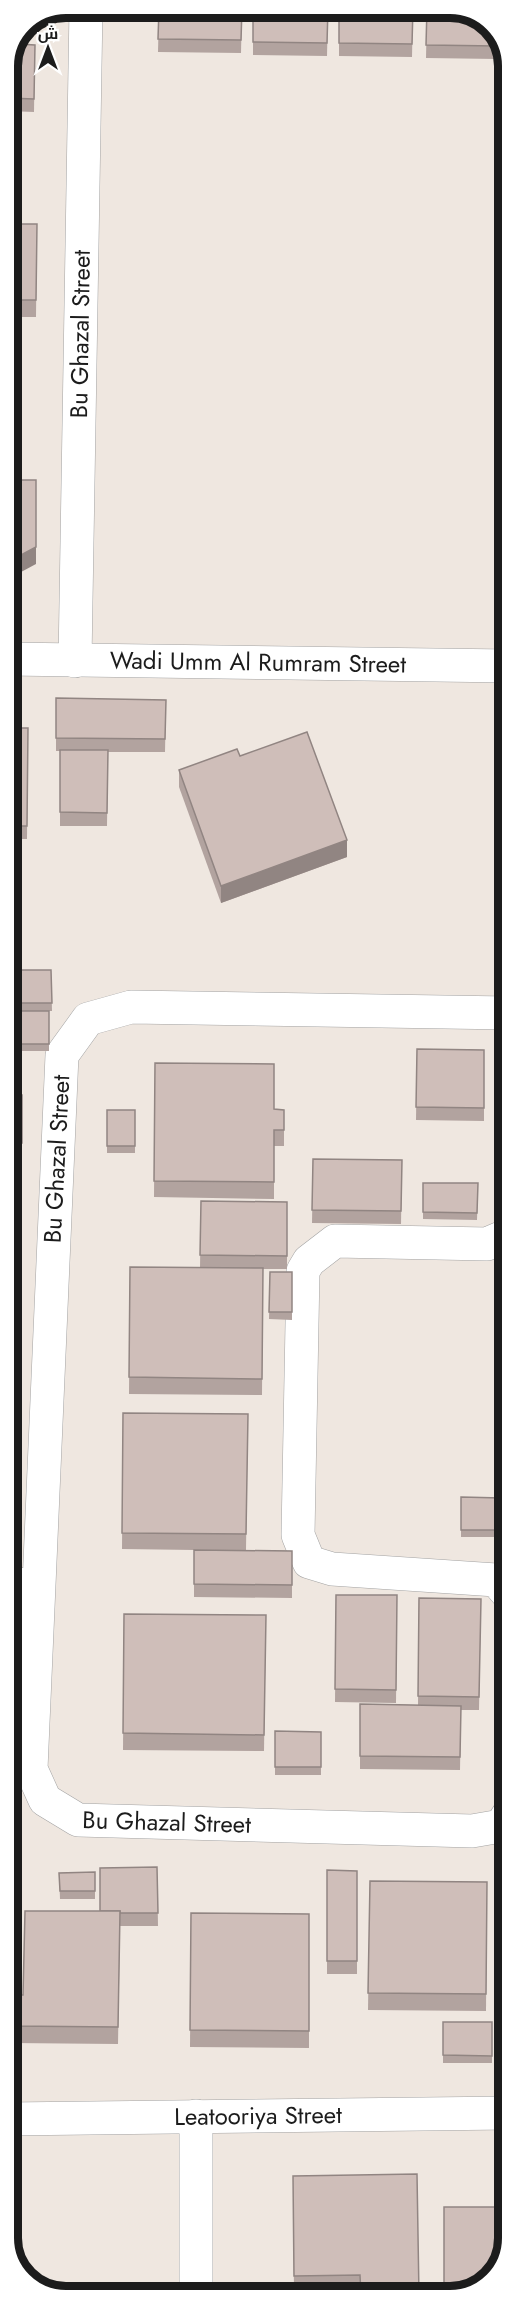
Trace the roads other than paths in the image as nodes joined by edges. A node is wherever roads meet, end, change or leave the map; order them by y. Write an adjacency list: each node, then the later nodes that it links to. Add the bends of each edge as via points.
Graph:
1 (86, 18): 3 (street, Bu Ghazal Street)
2 (18, 659): 3 (street, Wadi Umm Al Rumram Street)
3 (75, 661): 4 (street, Wadi Umm Al Rumram Street)
4 (498, 666)
5 (498, 1013): 8 (street, Bu Ghazal Street, via 131,1007 88,1019 62,1055)
6 (498, 1239): 7 (street, via 487,1244 335,1241 309,1261 303,1271 298,1536 309,1562 332,1569)
7 (498, 1582)
8 (23, 1584): 9 (street, Bu Ghazal Street, via 31,1769 45,1800 78,1820 472,1831)
9 (498, 1827)
10 (498, 2113): 11 (street, Leatooriya Street)
11 (196, 2116): 12 (street, Leatooriya Street); 13 (street)
12 (18, 2119)
13 (196, 2286)

